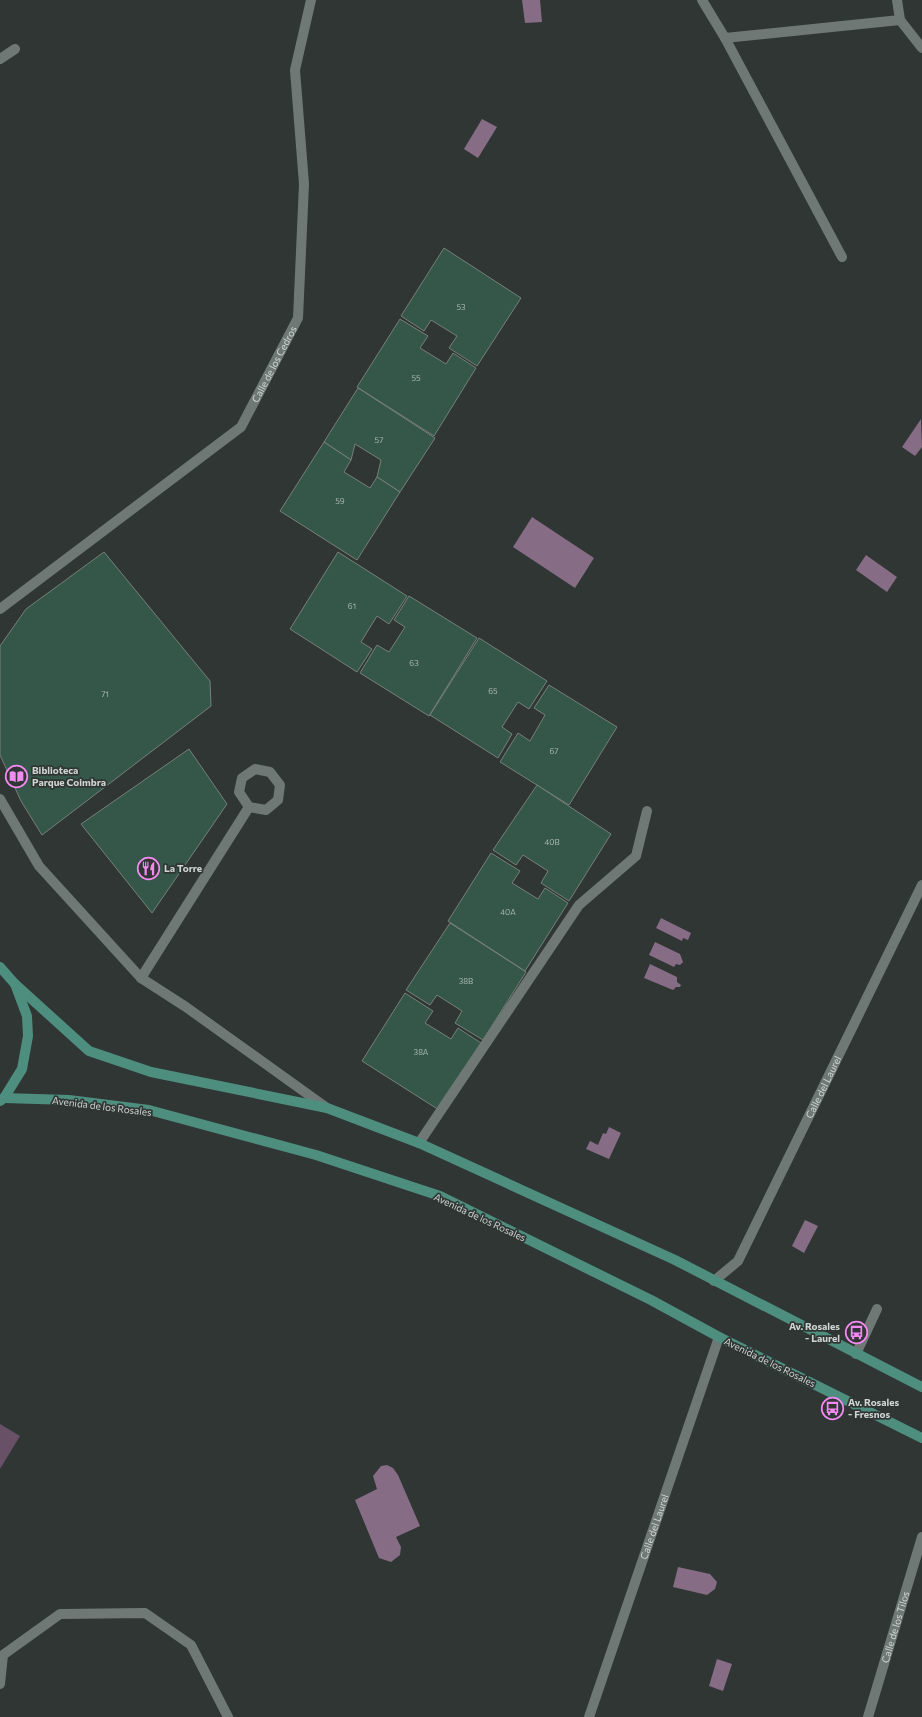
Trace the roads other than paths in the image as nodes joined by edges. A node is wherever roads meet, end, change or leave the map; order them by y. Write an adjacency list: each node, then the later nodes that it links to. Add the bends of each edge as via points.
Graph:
1 (311, 0): 10 (street, Calle de los Cedros, via 295,70 304,184 298,318 241,427)
2 (702, 0): 5 (street)
3 (897, 0): 4 (street)
4 (900, 20): 5 (street); 6 (street)
5 (725, 38): 9 (street)
6 (922, 48)
7 (15, 49): 8 (street)
8 (0, 59)
9 (842, 257)
10 (0, 609)
11 (0, 799): 16 (street, via 39,866)
12 (249, 807): 12 (street, via 266,810 278,800 280,785 270,772 255,770 242,778 239,792); 16 (street)
13 (647, 810): 20 (street, via 636,856 579,905)
14 (922, 885): 21 (street, Calle del Laurel, via 738,1261)
15 (0, 967): 17 (street)
16 (141, 978): 19 (street, via 186,1007)
17 (15, 984): 18 (street, via 27,1016 28,1036 22,1069); 19 (street, via 89,1052 151,1072)
18 (2, 1100): 23 (street, Avenida de los Rosales, via 69,1100 149,1110 316,1155 447,1200)
19 (327, 1108): 20 (street)
20 (419, 1143): 21 (street, via 675,1260)
21 (714, 1281): 24 (street)
22 (878, 1309): 24 (street)
23 (719, 1336): 26 (street, Avenida de los Rosales); 30 (street, Calle del Laurel)
24 (856, 1354): 25 (street)
25 (922, 1387)
26 (922, 1438)
27 (922, 1536): 31 (street, Calle de los Tilos)
28 (0, 1684): 29 (street, via 3,1655 60,1614 145,1613 191,1645)
29 (228, 1717)
30 (589, 1717)
31 (868, 1717)

